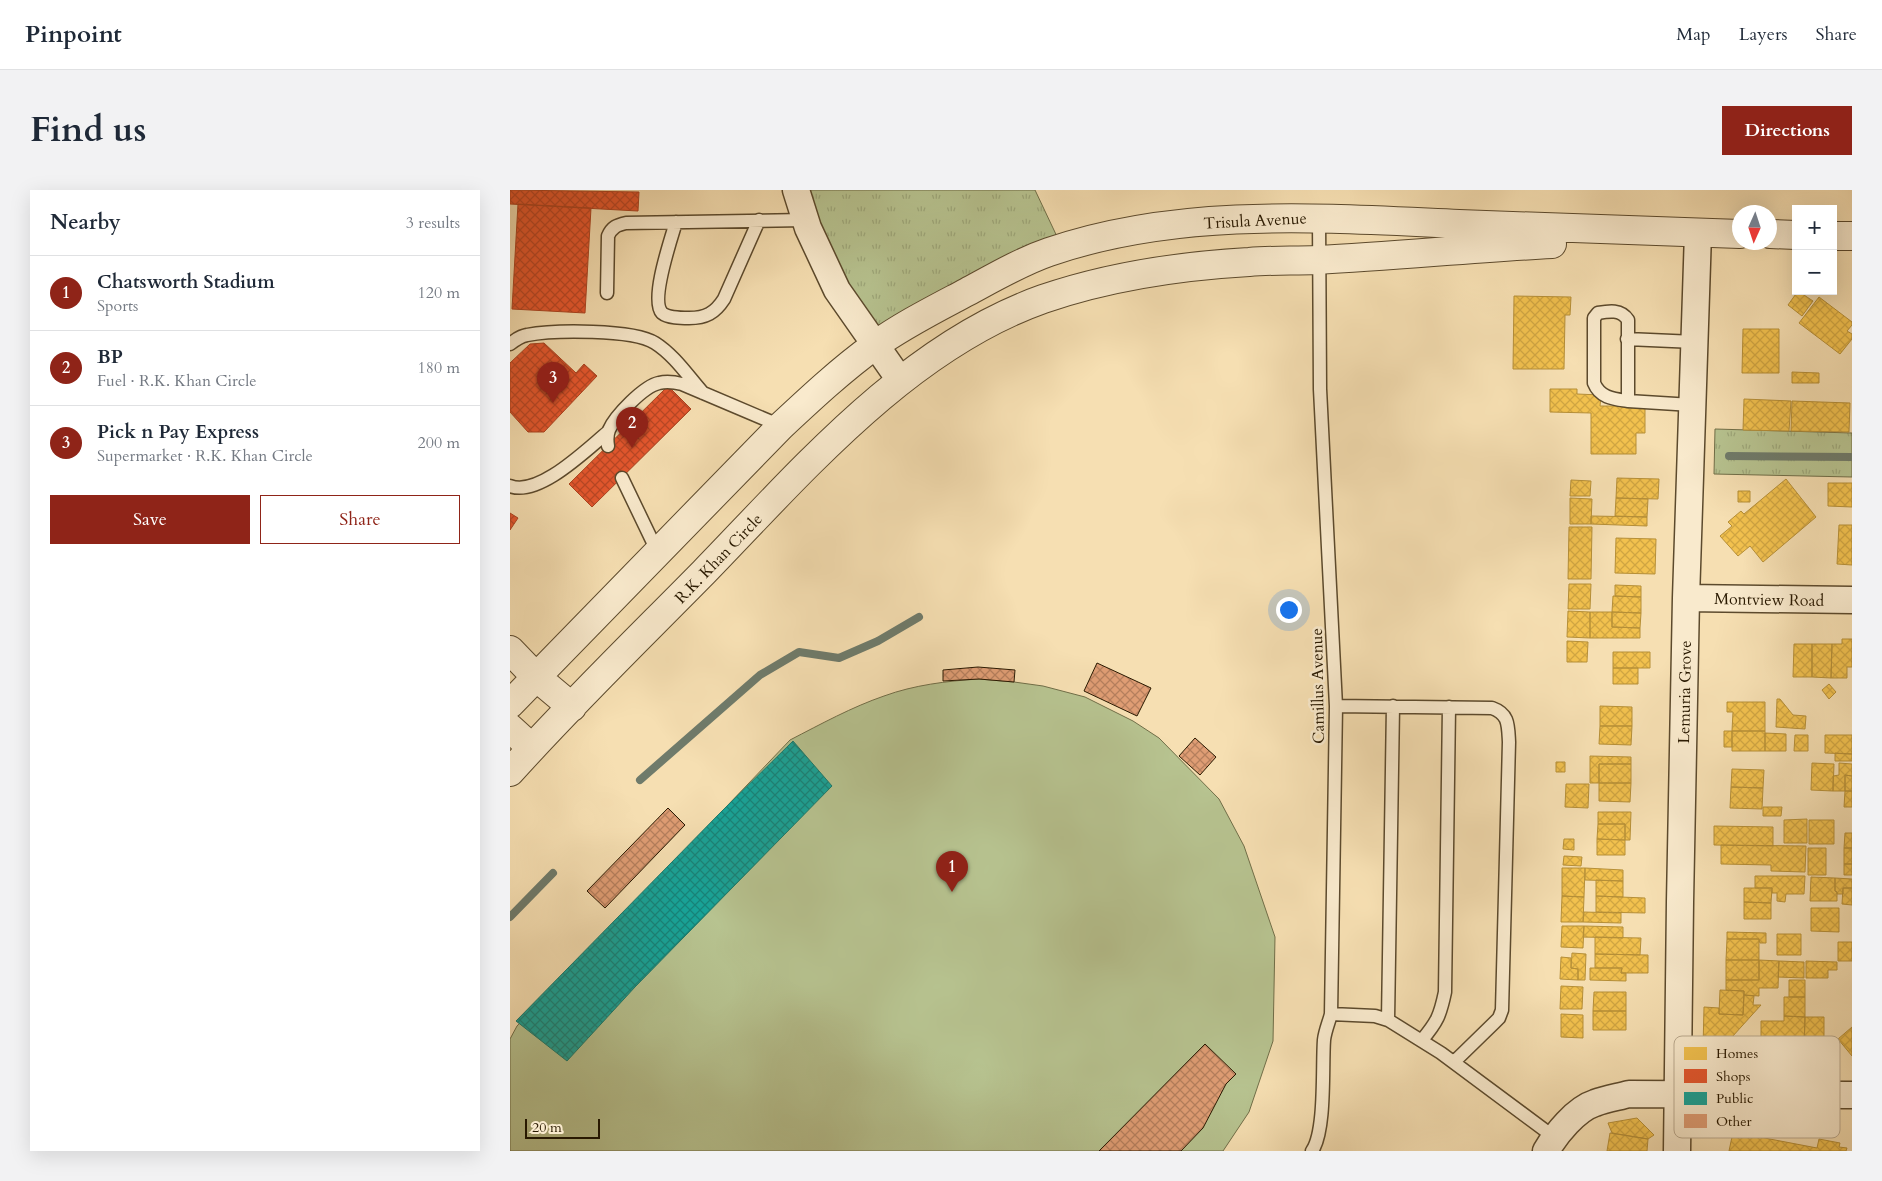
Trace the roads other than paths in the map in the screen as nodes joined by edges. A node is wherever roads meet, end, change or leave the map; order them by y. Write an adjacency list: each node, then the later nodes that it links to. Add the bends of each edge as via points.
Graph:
1 (796, 190): 4 (street)
2 (1319, 217): 6 (street, Trisula Avenue); 13 (lane, Camillus Avenue); 18 (street, Trisula Avenue, via 1226,220 1100,237 1048,253 1005,272)
3 (759, 220): 4 (lane); 5 (lane); 5 (lane, via 717,310 708,316 688,318 664,315 658,300)
4 (805, 220): 18 (street, via 837,290)
5 (676, 222): 14 (lane, via 626,223 611,230 608,236)
6 (1660, 232): 7 (street, Trisula Avenue); 13 (street, Trisula Avenue, via 1586,242)
7 (1698, 233): 8 (street, Trisula Avenue); 16 (street, Lemuria Grove)
8 (1732, 234)
9 (1777, 234): 10 (street)
10 (1792, 235)
11 (1837, 236): 12 (street)
12 (1852, 236)
13 (1319, 260): 19 (street, Trisula Avenue, via 1182,268 1082,287 1040,300 962,337); 34 (lane, Camillus Avenue, via 1320,389)
14 (606, 293)
15 (1627, 339): 16 (lane); 21 (lane); 21 (lane, via 1628,320 1623,313 1595,315 1594,383 1601,394)
16 (1694, 342): 22 (street, Lemuria Grove)
17 (510, 344): 20 (lane, via 524,336 550,332 637,337 654,342)
18 (876, 345): 19 (street); 23 (street)
19 (900, 380): 36 (street, R.K. Khan Circle, via 821,452)
20 (702, 393): 23 (lane); 24 (lane, via 669,381 658,383 623,411)
21 (1628, 401): 22 (lane)
22 (1692, 406): 29 (street, Lemuria Grove)
23 (781, 426): 28 (street)
24 (608, 432): 25 (lane); 27 (lane, via 541,484 522,489)
25 (608, 446)
26 (622, 478): 28 (lane)
27 (510, 486)
28 (658, 552): 32 (street)
29 (1686, 598): 30 (street, Montview Road); 43 (street, Lemuria Grove)
30 (1852, 600)
31 (510, 650): 32 (street)
32 (536, 676): 33 (street); 36 (street)
33 (510, 704)
34 (1336, 706): 35 (lane); 41 (lane, Camillus Avenue)
35 (1393, 706): 37 (lane); 42 (lane)
36 (572, 707): 39 (street, R.K. Khan Circle)
37 (1449, 707): 44 (lane, via 1445,992 1437,1022); 45 (lane, via 1502,711 1509,742 1502,1010 1494,1024)
38 (510, 728): 39 (street)
39 (532, 748): 40 (street, R.K. Khan Circle)
40 (510, 772)
41 (1331, 1014): 42 (lane, via 1375,1016); 49 (lane, Camillus Avenue, via 1324,1037 1321,1119)
42 (1388, 1020): 44 (lane)
43 (1678, 1036)
44 (1422, 1040): 45 (lane)
45 (1454, 1062): 48 (lane)
46 (1674, 1094): 48 (street, via 1629,1094 1594,1103 1574,1117)
47 (1677, 1138): 50 (street, Lemuria Grove)
48 (1550, 1144)
49 (1312, 1151)
50 (1677, 1151)

